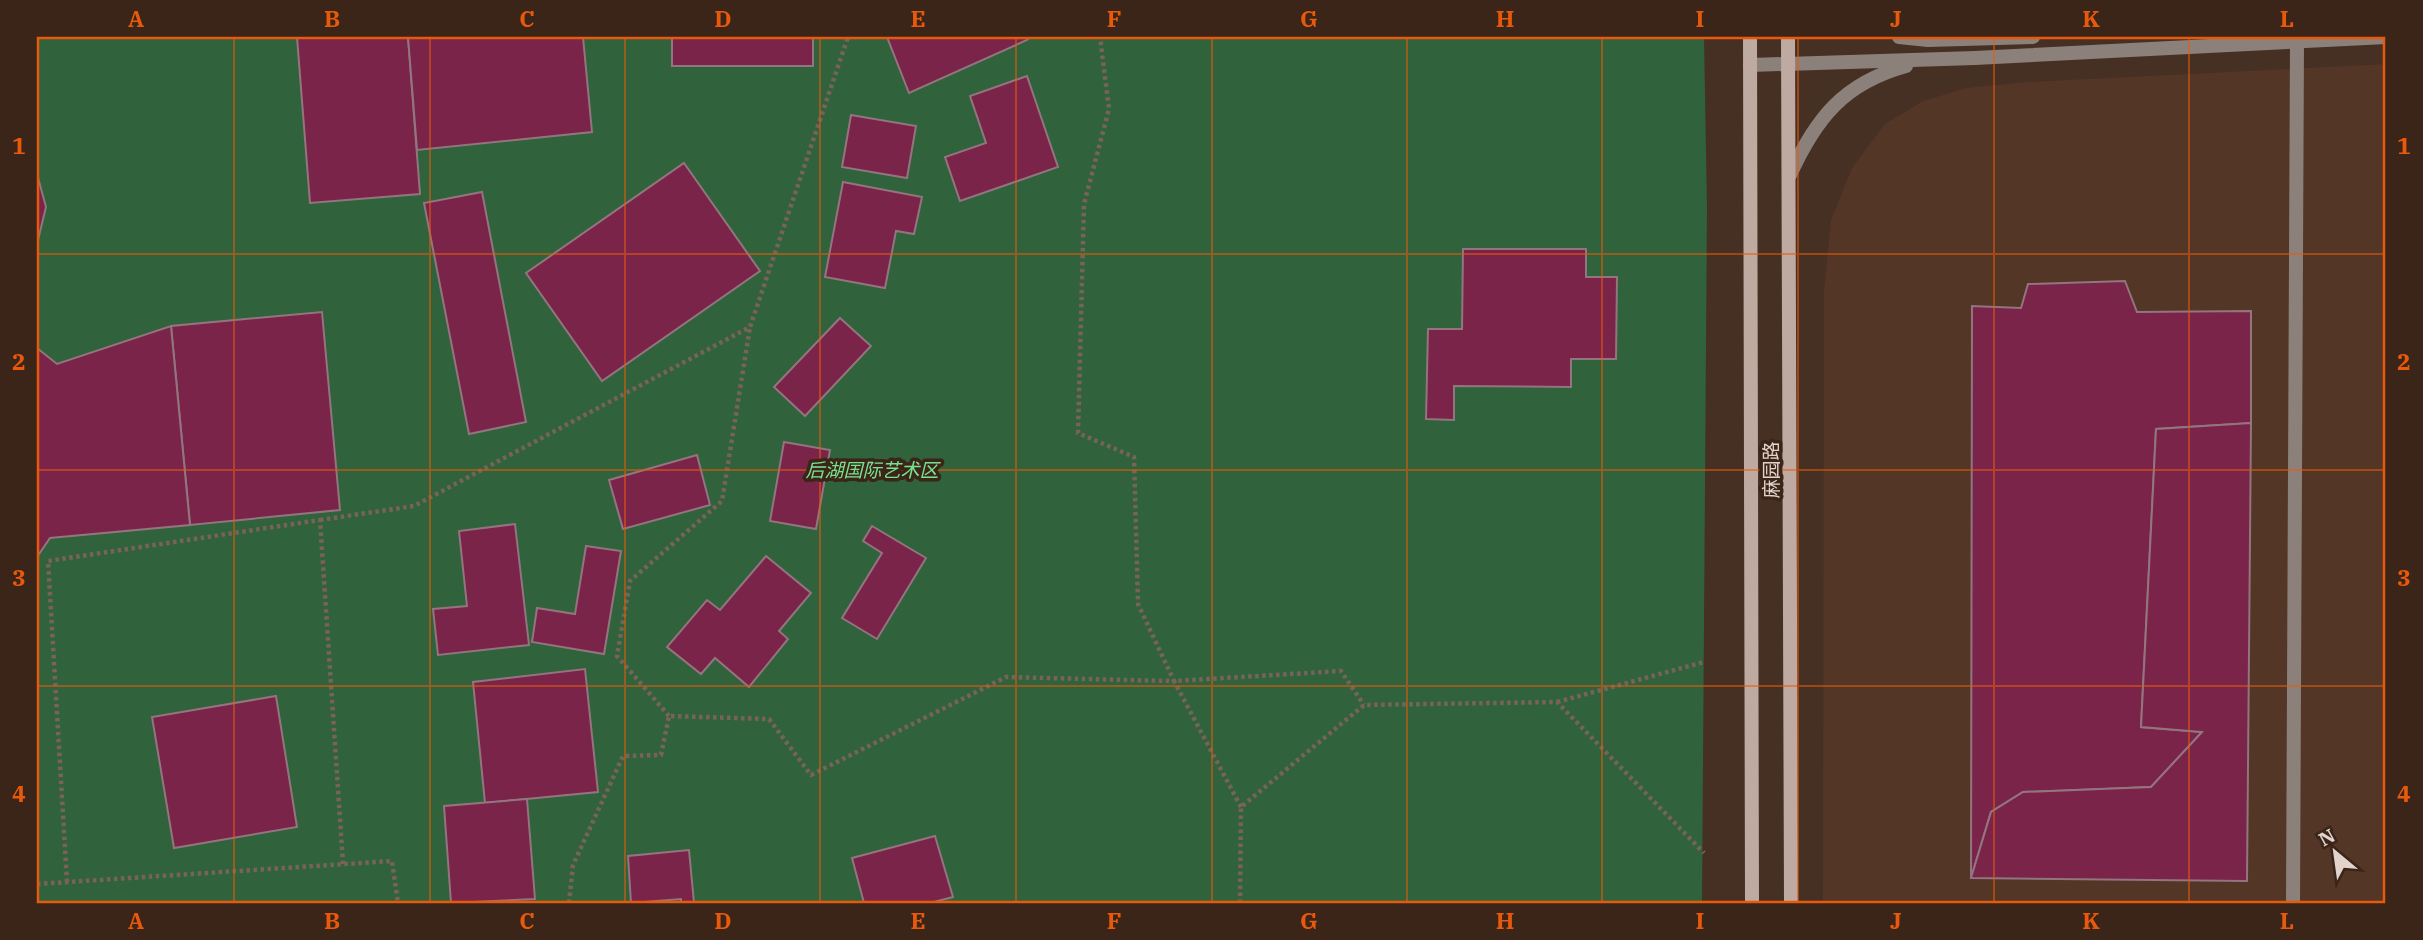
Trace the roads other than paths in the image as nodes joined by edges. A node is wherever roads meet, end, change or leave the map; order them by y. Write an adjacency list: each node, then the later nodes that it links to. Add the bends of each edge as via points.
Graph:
1 (1749, 37): 9 (main road, 麻园路)
2 (1788, 37): 10 (main road, 麻园路)
3 (1899, 37): 6 (street)
4 (2033, 37): 6 (street)
5 (2386, 37): 7 (street)
6 (1926, 38)
7 (2297, 42): 8 (street); 14 (street)
8 (1930, 59): 10 (street); 11 (street, via 1866,80 1843,97 1810,135)
9 (1750, 65): 10 (street); 12 (main road, 麻园路)
10 (1789, 65): 11 (main road, 麻园路)
11 (1790, 175): 13 (main road, 麻园路)
12 (1752, 903)
13 (1791, 903)
14 (2293, 903)

